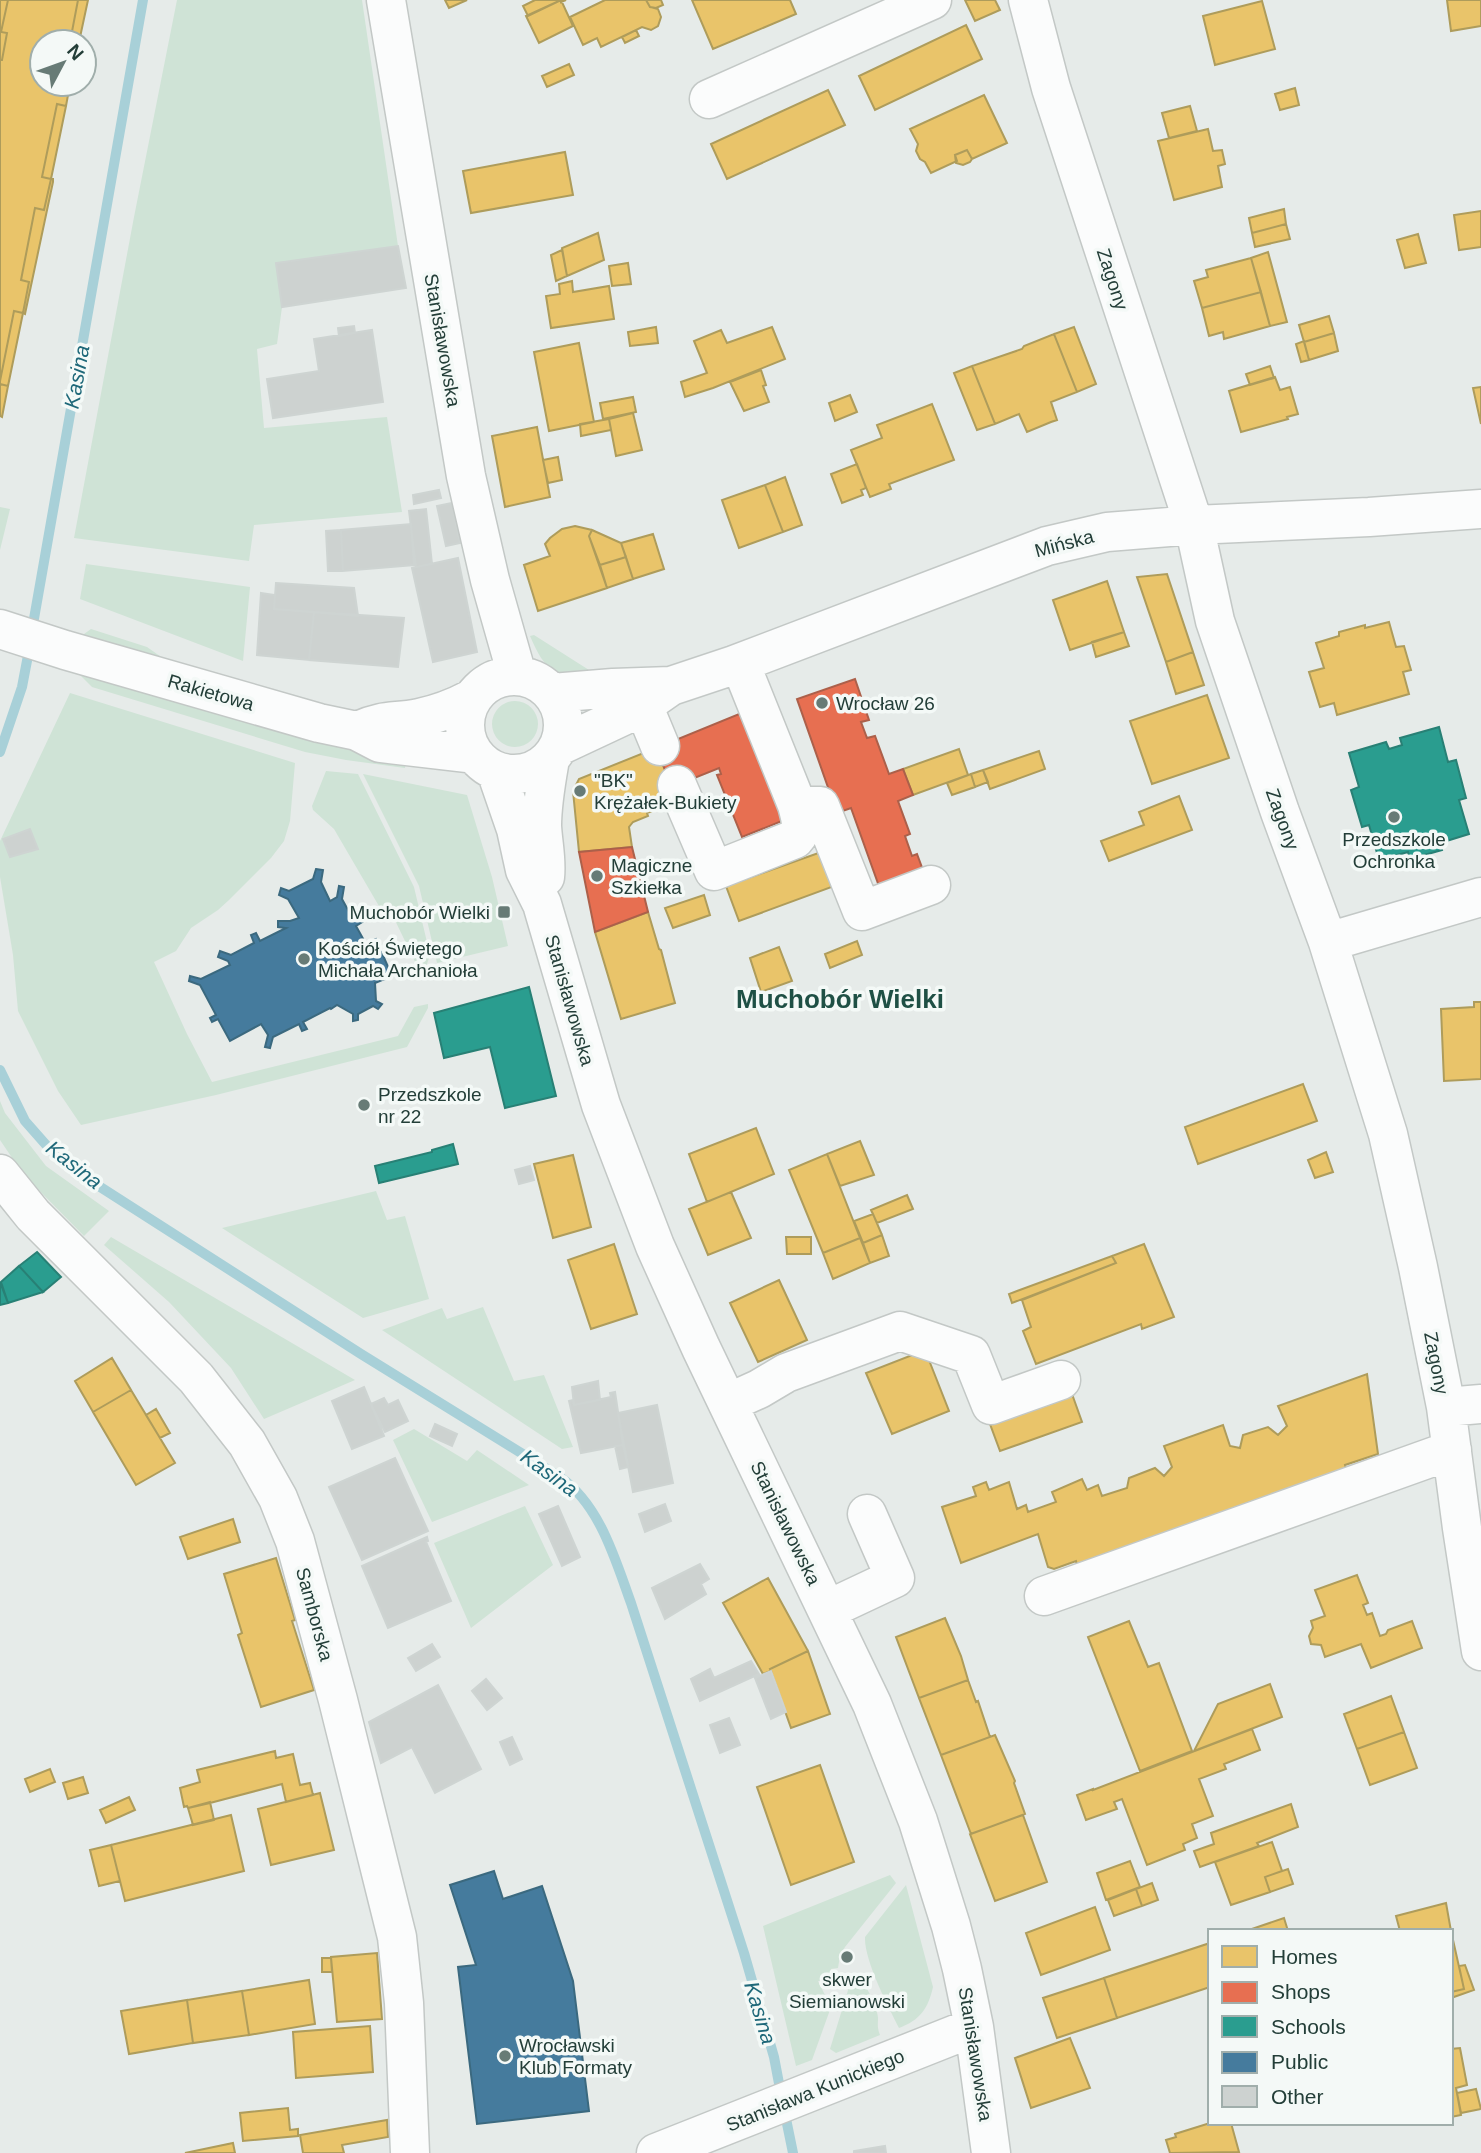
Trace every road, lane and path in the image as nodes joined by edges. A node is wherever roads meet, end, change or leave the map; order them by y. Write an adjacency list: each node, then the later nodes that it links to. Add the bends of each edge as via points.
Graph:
1 (386, 0): 9 (street, Stanisławowska, via 466,476)
2 (932, 0): 4 (street)
3 (1028, 0): 6 (street, Zagony, via 1051,88)
4 (709, 99)
5 (1481, 509): 6 (street, Mińska)
6 (1194, 525): 8 (street, Mińska, via 1107,532 1047,546); 22 (street, Zagony, via 1215,621)
7 (0, 629): 13 (street, Rakietowa)
8 (740, 663): 11 (street, Mińska); 18 (street)
9 (517, 676): 10 (street, via 530,678); 12 (street, via 491,681)
10 (552, 693): 11 (street, Mińska, via 613,688); 15 (street, via 563,718)
11 (657, 696): 14 (street); 15 (street, Mińska)
12 (471, 699): 13 (street, Rakietowa, via 449,711 377,722); 16 (street, via 466,712 467,741)
13 (357, 731): 16 (street, Rakietowa, via 380,743)
14 (660, 746)
15 (555, 752): 16 (street, via 539,768 525,773 510,774); 21 (street, Stanisławowska, via 542,801 546,864)
16 (485, 763): 21 (street, Stanisławowska, via 516,830 525,870)
17 (677, 785): 18 (street, via 714,871 795,839 802,824)
18 (797, 805): 19 (street, via 820,806 862,911)
19 (931, 885)
20 (1481, 897): 22 (street)
21 (542, 904): 25 (street, Stanisławowska, via 614,1140 655,1247)
22 (1328, 942): 26 (street, Zagony, via 1388,1134 1418,1267)
23 (0, 1174): 33 (street, Samborska, via 33,1215 196,1378 247,1443 278,1498 295,1541 397,1937)
24 (1062, 1380): 25 (street, via 991,1405 971,1355 900,1331 786,1373)
25 (728, 1403): 30 (street, Stanisławowska)
26 (1464, 1406): 27 (street, Zagony)
27 (1452, 1450): 29 (street); 31 (street, Zagony)
28 (867, 1514): 30 (street, via 895,1578)
29 (1044, 1596)
30 (827, 1609): 32 (street, Stanisławowska, via 872,1704 918,1821 951,1926)
31 (1481, 1651)
32 (974, 2027): 34 (street, Stanisława Kunickiego); 35 (street, Stanisławowska)
33 (411, 2153)
34 (656, 2153)
35 (991, 2153)

